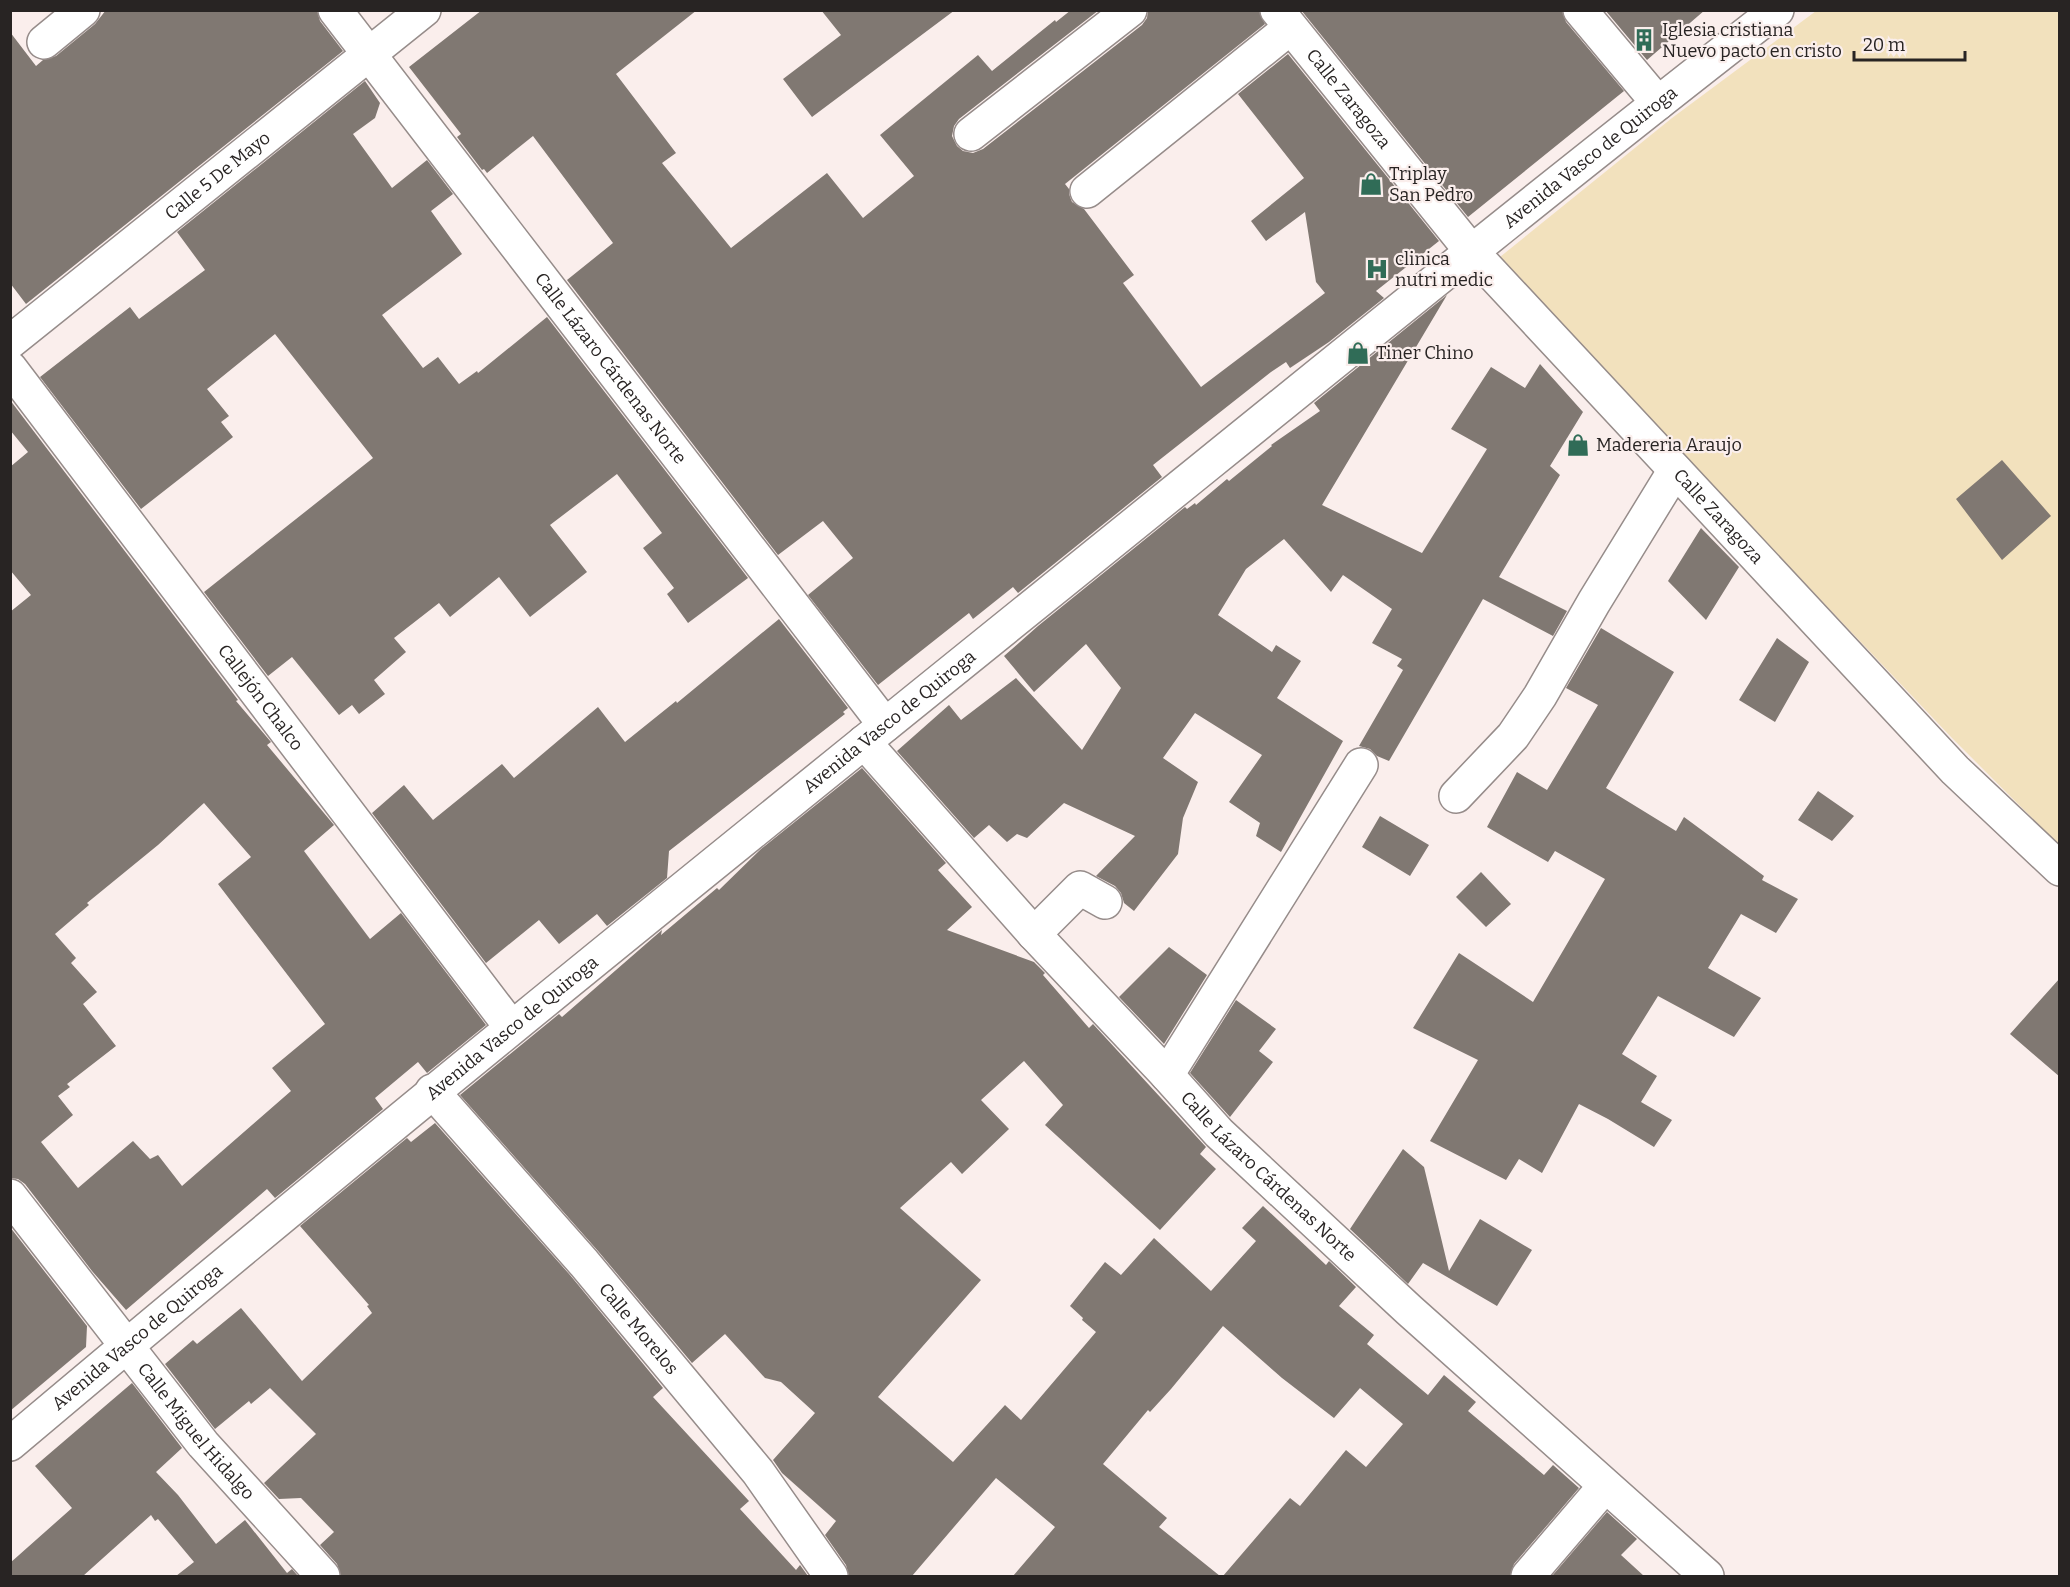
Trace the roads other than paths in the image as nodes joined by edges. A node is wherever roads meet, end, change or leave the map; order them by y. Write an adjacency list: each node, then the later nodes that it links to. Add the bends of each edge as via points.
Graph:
1 (83, 10): 8 (street)
2 (335, 10): 9 (street, Calle Lázaro Cárdenas Norte)
3 (424, 10): 9 (street, Calle 5 De Mayo)
4 (1130, 10): 11 (street)
5 (1580, 10): 10 (street)
6 (1777, 10): 10 (street, Avenida Vasco de Quiroga)
7 (1284, 19): 12 (street); 13 (street, Calle Zaragoza)
8 (44, 42)
9 (370, 54): 14 (street, Calle 5 De Mayo); 17 (street, Calle Lázaro Cárdenas Norte)
10 (1658, 103): 13 (street, Avenida Vasco de Quiroga)
11 (971, 134)
12 (1087, 191)
13 (1472, 252): 16 (street, Calle Zaragoza); 17 (street, Avenida Vasco de Quiroga)
14 (10, 342)
15 (10, 368): 23 (street, Callejón Chalco)
16 (1675, 470): 19 (street, via 1540,696 1513,736); 20 (street, Calle Zaragoza, via 1955,770)
17 (874, 734): 22 (street, Calle Lázaro Cárdenas Norte); 23 (street, Avenida Vasco de Quiroga)
18 (1360, 765): 24 (street)
19 (1456, 796)
20 (2060, 869)
21 (1105, 902): 22 (street, via 1080,888)
22 (1034, 934): 24 (street, Calle Lázaro Cárdenas Norte)
23 (511, 1026): 25 (street, Avenida Vasco de Quiroga)
24 (1167, 1075): 29 (street, Calle Lázaro Cárdenas Norte, via 1219,1133)
25 (432, 1091): 27 (street, Avenida Vasco de Quiroga); 31 (street, Calle Morelos, via 584,1263 751,1463)
26 (10, 1196): 27 (street, Calle Miguel Hidalgo)
27 (126, 1346): 28 (street, Avenida Vasco de Quiroga); 30 (street, Calle Miguel Hidalgo, via 202,1444)
28 (10, 1444)
29 (1605, 1486): 32 (street); 33 (street, Calle Lázaro Cárdenas Norte)
30 (323, 1576)
31 (831, 1576)
32 (1528, 1576)
33 (1707, 1576)

